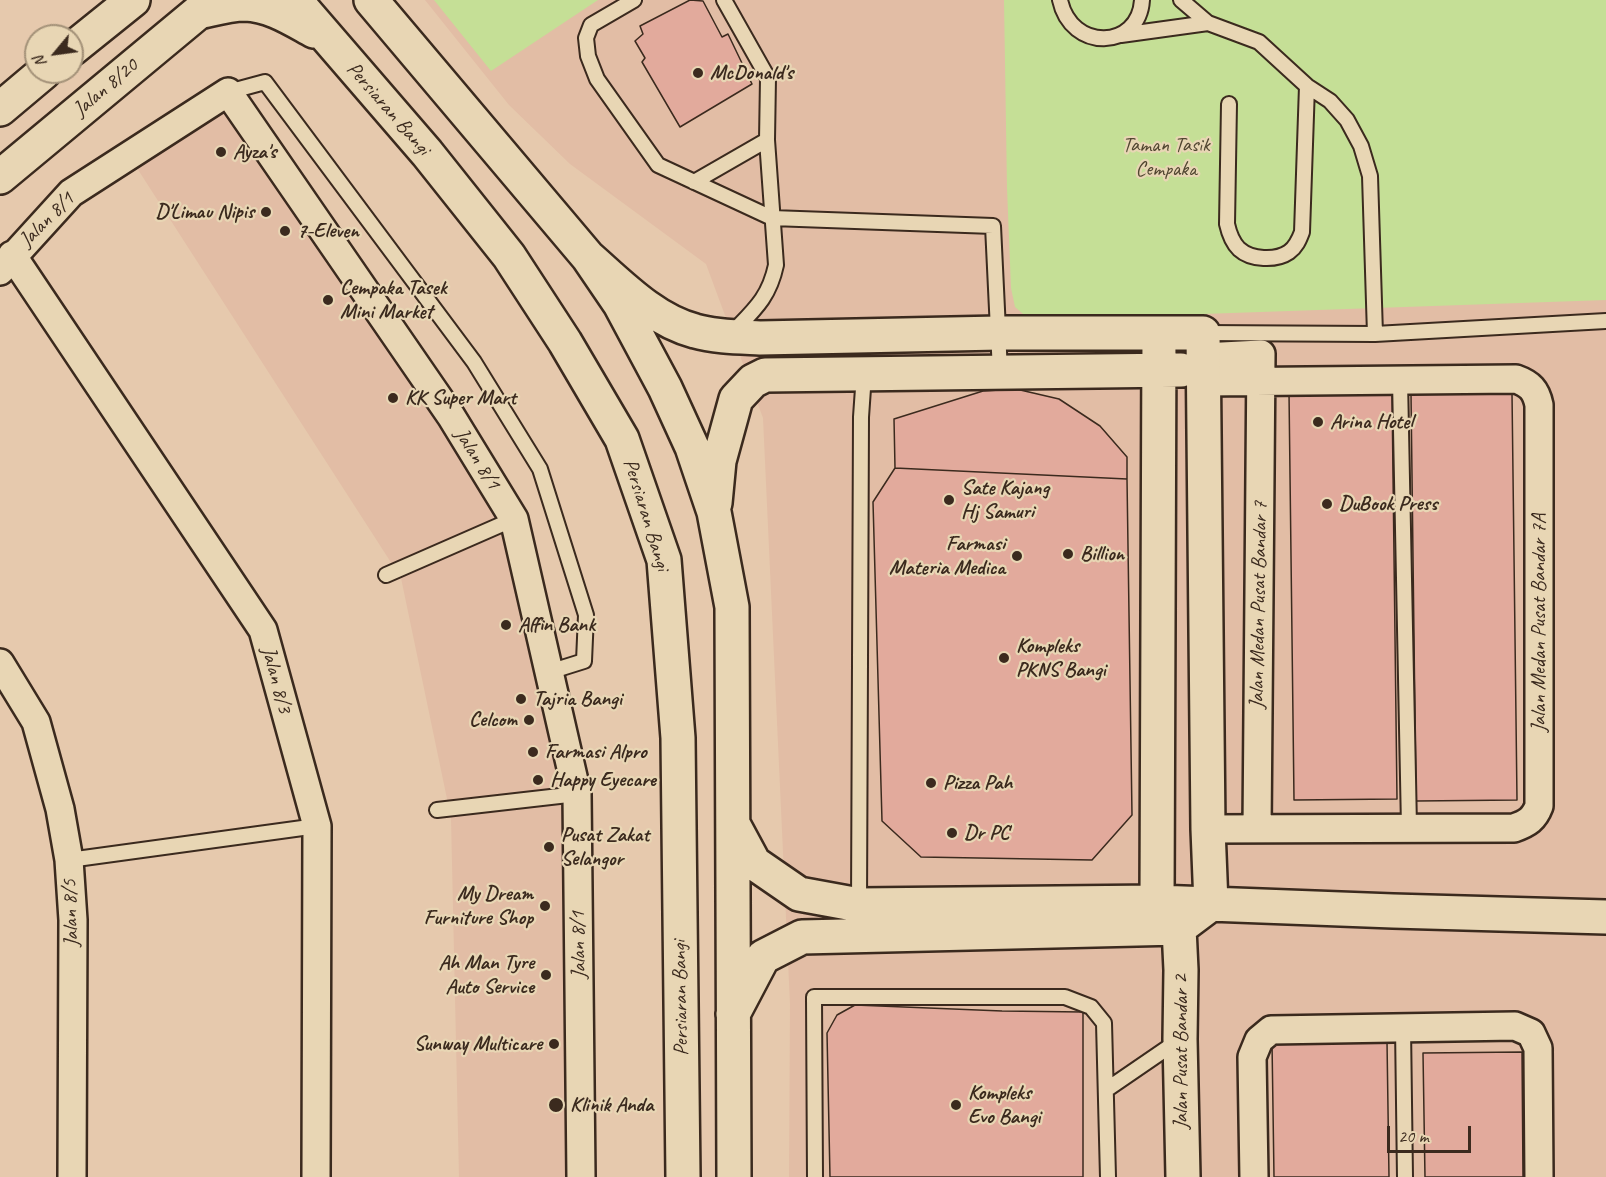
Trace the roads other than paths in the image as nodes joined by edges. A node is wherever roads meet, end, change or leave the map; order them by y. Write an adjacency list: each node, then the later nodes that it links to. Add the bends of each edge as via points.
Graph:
1 (133, 0): 12 (street)
2 (295, 0): 13 (street, Persiaran Bangi)
3 (371, 0): 23 (street)
4 (634, 0): 21 (lane, via 591,25 586,38 588,56 597,80 658,165)
5 (724, 0): 19 (lane, via 768,78)
6 (1060, 0): 11 (lane, via 1064,14 1081,33 1093,38)
7 (1142, 0): 11 (lane, via 1138,16)
8 (1181, 0): 10 (lane)
9 (206, 6): 13 (street, via 263,6); 20 (street, Jalan 8/20)
10 (1208, 23): 11 (lane); 15 (lane, via 1259,42)
11 (1120, 35)
12 (84, 39)
13 (328, 39): 63 (street, Persiaran Bangi, via 427,153 509,256 559,332 622,440 664,560 678,738)
14 (30, 84): 18 (street)
15 (1307, 86): 17 (lane, via 1302,232 1288,253 1274,258 1252,257 1239,250 1231,238 1227,224); 28 (lane, via 1330,101 1347,120 1361,146 1370,176)
16 (228, 92): 24 (street, Jalan 8/1, via 70,193); 39 (street, Jalan 8/1, via 451,416); 42 (lane, via 265,82 474,362 540,469 586,615 584,661)
17 (1229, 104)
18 (0, 109)
19 (767, 140): 21 (lane); 22 (lane)
20 (0, 177)
21 (694, 182): 22 (lane)
22 (772, 218): 26 (lane, via 993,226); 29 (lane, via 776,265 773,279 761,304)
23 (588, 257): 29 (street, via 667,319 694,331); 38 (street, via 620,304 665,388 692,447)
24 (6, 263): 46 (street, Jalan 8/3, via 263,630)
25 (1606, 321): 28 (lane)
26 (999, 333): 27 (street); 30 (street); 33 (lane)
27 (1159, 333): 31 (street); 32 (street)
28 (1375, 334): 31 (lane)
29 (728, 336): 30 (street)
30 (760, 338): 35 (street)
31 (1203, 360): 32 (street); 37 (street, Jalan Medan Pusat Bandar 7, via 1261,354); 48 (street)
32 (1158, 370): 33 (street); 51 (street)
33 (1000, 372): 34 (street)
34 (864, 374): 35 (street); 53 (lane)
35 (765, 375): 38 (street, via 753,381 736,399 719,461)
36 (1400, 380): 37 (street); 47 (lane); 47 (street, Jalan Medan Pusat Bandar 7A, via 1516,379 1528,383 1539,405 1539,806 1535,817 1514,828)
37 (1262, 381): 49 (street, Jalan Medan Pusat Bandar 7)
38 (714, 512): 45 (street, via 732,607)
39 (514, 519): 40 (lane); 42 (street, Jalan 8/1)
40 (386, 575)
41 (0, 663): 50 (street, Jalan 8/5, via 36,722 60,809)
42 (549, 672): 43 (street, Jalan 8/1)
43 (578, 795): 44 (lane); 62 (street, Jalan 8/1)
44 (437, 810)
45 (733, 822): 53 (street, via 754,863 799,894); 56 (street)
46 (317, 825): 50 (lane); 61 (street, Jalan 8/3)
47 (1409, 827): 49 (street)
48 (1208, 829): 49 (street); 52 (street)
49 (1257, 829)
50 (69, 860): 60 (street, Jalan 8/5, via 73,920)
51 (1157, 902): 52 (street); 53 (street); 55 (street)
52 (1211, 904): 54 (street); 55 (street)
53 (859, 905)
54 (1606, 917)
55 (1179, 928): 56 (street, via 802,936 764,957); 58 (street, Jalan Pusat Bandar 2)
56 (733, 1014): 64 (street)
57 (1403, 1027): 68 (street, via 1271,1030 1258,1040 1252,1057); 69 (lane); 70 (street, via 1515,1026 1531,1033 1538,1048)
58 (1180, 1039): 59 (lane); 67 (street, Jalan Pusat Bandar 2)
59 (1106, 1090): 65 (lane, via 1104,1023 1091,1007 1065,997 814,997); 66 (lane)
60 (72, 1177)
61 (316, 1177)
62 (581, 1177)
63 (682, 1177)
64 (734, 1177)
65 (815, 1177)
66 (1108, 1177)
67 (1182, 1177)
68 (1254, 1177)
69 (1405, 1177)
70 (1539, 1177)

